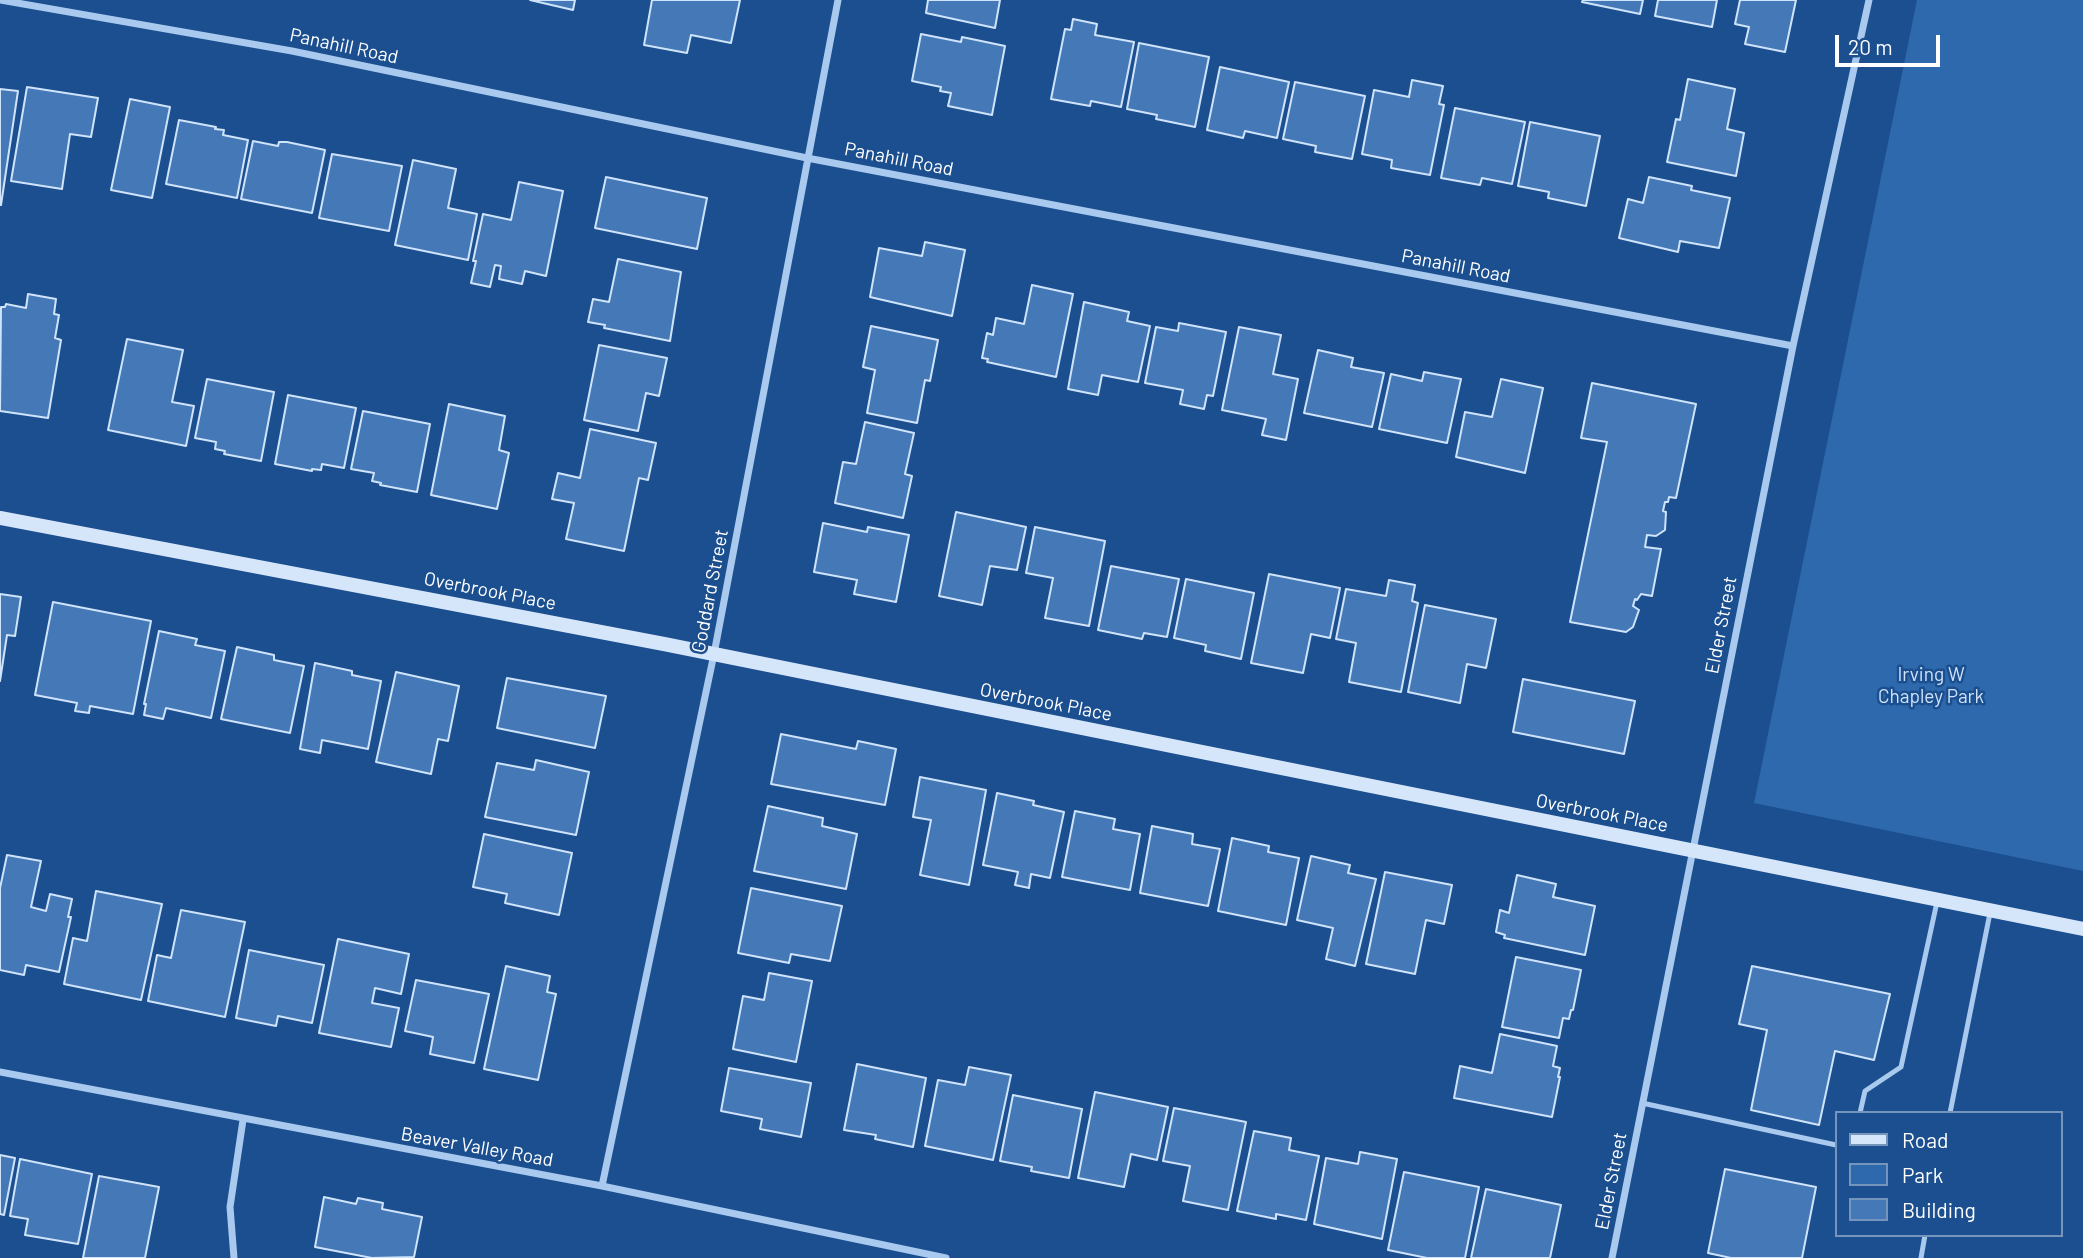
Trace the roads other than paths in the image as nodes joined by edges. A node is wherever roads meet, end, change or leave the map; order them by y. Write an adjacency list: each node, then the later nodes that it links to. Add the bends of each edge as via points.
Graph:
1 (0, 0): 4 (street, Panahill Road, via 292,51)
2 (838, 0): 4 (street, Goddard Street)
3 (1868, 0): 5 (street, Elder Street)
4 (807, 158): 5 (street, Panahill Road); 7 (street, Goddard Street)
5 (1793, 346): 8 (street, Elder Street)
6 (0, 518): 7 (street, Overbrook Place)
7 (714, 654): 8 (street, Overbrook Place); 18 (street, Goddard Street)
8 (1693, 851): 9 (street, Overbrook Place); 13 (street, Elder Street)
9 (1937, 900): 10 (street, Overbrook Place); 14 (lane, via 1902,1067 1865,1091)
10 (1991, 910): 11 (street, Overbrook Place); 15 (lane)
11 (2083, 929)
12 (0, 1072): 16 (street, Beaver Valley Road)
13 (1643, 1103): 17 (lane); 22 (street, Elder Street)
14 (1860, 1111)
15 (1950, 1111)
16 (243, 1119): 18 (street, Beaver Valley Road); 20 (street, via 230,1207)
17 (1834, 1145)
18 (602, 1186): 21 (street, Beaver Valley Road)
19 (1925, 1237): 23 (lane)
20 (234, 1258)
21 (946, 1258)
22 (1612, 1258)
23 (1921, 1258)

